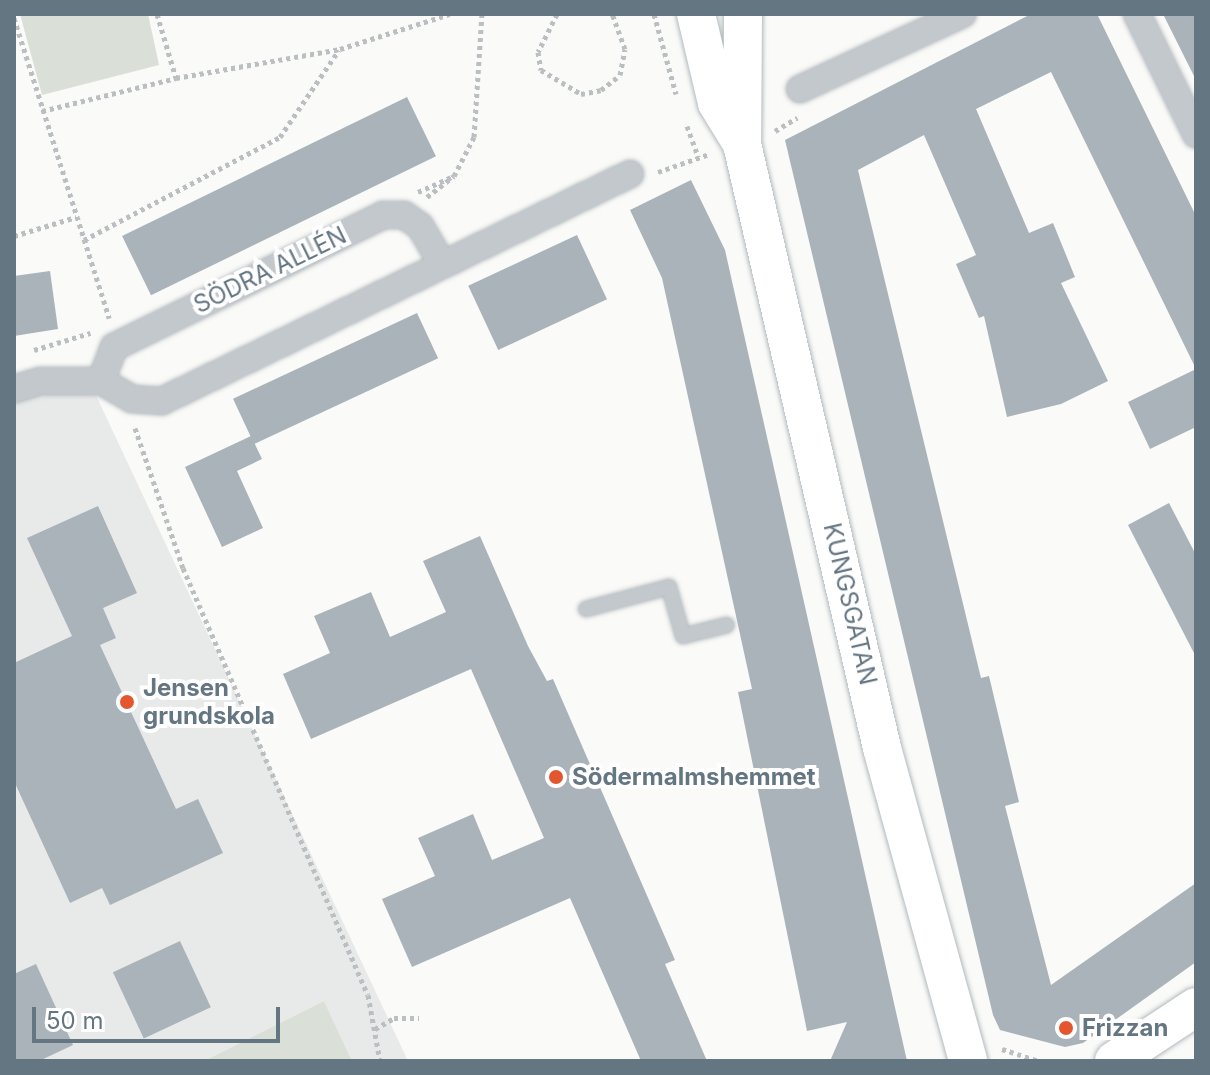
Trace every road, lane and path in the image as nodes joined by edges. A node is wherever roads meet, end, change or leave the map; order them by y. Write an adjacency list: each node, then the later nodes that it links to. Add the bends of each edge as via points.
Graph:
1 (157, 14): 12 (path)
2 (450, 14): 11 (path)
3 (482, 14): 18 (path, via 477,120 465,161)
4 (557, 14): 5 (path, via 538,52 541,70 581,94 612,85 620,75 624,40)
5 (612, 14)
6 (696, 14): 16 (main road, KUNGSGATAN, via 717,103)
7 (743, 14): 16 (main road, KUNGSGATAN)
8 (962, 14): 13 (street)
9 (1137, 14): 15 (street)
10 (14, 18): 14 (path)
11 (340, 49): 12 (path); 21 (path, via 280,137)
12 (176, 78): 14 (path)
13 (800, 89)
14 (42, 111): 19 (path)
15 (1196, 134)
16 (742, 144): 34 (main road, KUNGSGATAN, via 882,748)
17 (630, 174): 22 (street)
18 (404, 215): 22 (street, via 420,226); 23 (street, SÖDRA ALLÉN, via 383,215)
19 (76, 217): 20 (path); 21 (path)
20 (14, 236)
21 (84, 240): 23 (path)
22 (443, 265): 27 (street, via 162,401)
23 (114, 336): 24 (path); 25 (street)
24 (28, 352)
25 (101, 381): 26 (street, via 40,381); 27 (street)
26 (14, 389)
27 (132, 399): 32 (path, via 138,447 183,568 368,995)
28 (586, 609): 29 (lane, via 669,587 683,636)
29 (727, 625)
30 (1196, 1007): 35 (main road)
31 (419, 1018): 32 (path, via 394,1018)
32 (374, 1030): 33 (path)
33 (380, 1061)
34 (968, 1061)
35 (1114, 1061)

